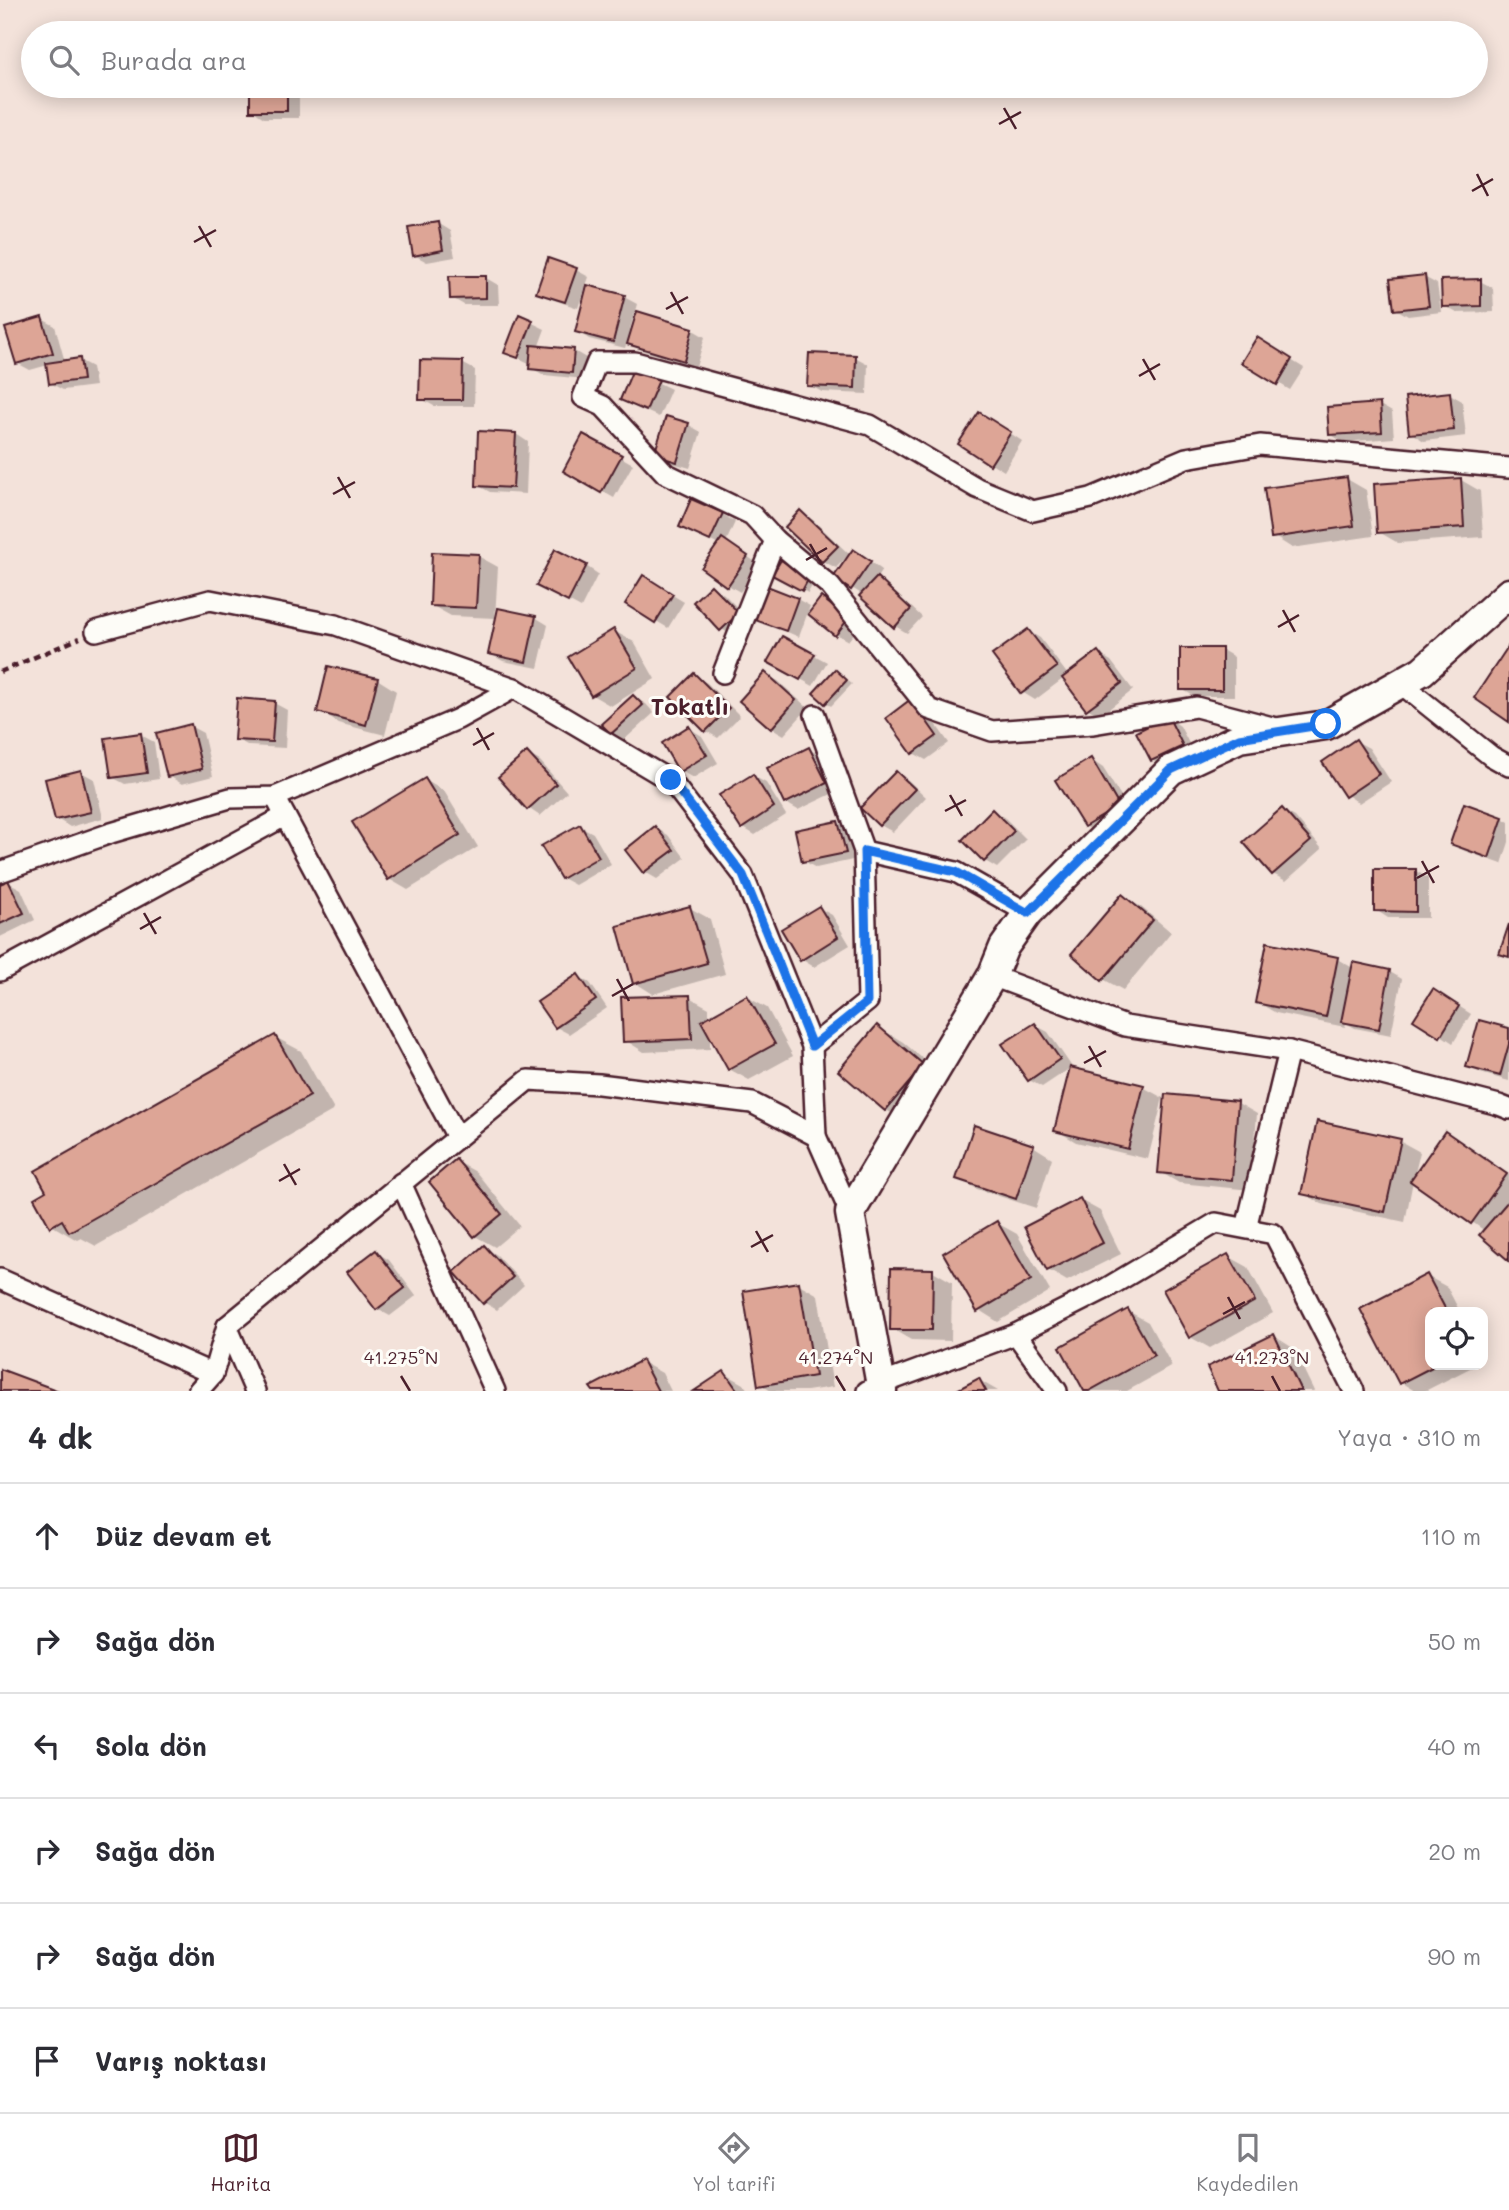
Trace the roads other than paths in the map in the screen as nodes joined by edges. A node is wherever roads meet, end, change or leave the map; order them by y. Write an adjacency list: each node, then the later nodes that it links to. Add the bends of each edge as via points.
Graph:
1 (1509, 468): 2 (street, via 1260,445 1186,457 1091,498 1034,511 977,488 870,425 635,362 597,362 583,397 603,406 665,473 752,514)
2 (775, 540): 5 (street); 9 (street, via 830,586 929,709 992,731 1093,724 1196,707)
3 (1509, 593): 6 (street, via 1422,671)
4 (96, 631): 7 (street, via 210,600 336,625)
5 (723, 673)
6 (1400, 683): 9 (street, via 1326,724); 10 (street)
7 (514, 688): 11 (street, via 458,719); 18 (street, via 671,780 743,875)
8 (815, 715): 13 (street)
9 (1287, 731): 15 (street, via 1239,738 1171,770)
10 (1509, 766)
11 (275, 797): 12 (street); 14 (street, via 230,798)
12 (285, 817): 16 (street); 22 (street)
13 (864, 851): 15 (street, via 956,872); 18 (street, via 867,1002)
14 (0, 872)
15 (1028, 913): 17 (street, via 1004,947)
16 (0, 971)
17 (992, 976): 19 (street, via 1125,1026); 24 (street)
18 (812, 1046): 21 (street)
19 (1289, 1051): 20 (street); 25 (street)
20 (1509, 1109)
21 (816, 1136): 22 (street, via 752,1103 528,1080); 24 (street)
22 (457, 1137): 23 (street)
23 (401, 1183): 27 (street); 33 (street)
24 (850, 1213): 30 (street)
25 (1246, 1228): 28 (street, via 1216,1223 1105,1289); 35 (street, via 1274,1234)
26 (0, 1279): 29 (street)
27 (227, 1326): 29 (street); 32 (street)
28 (1016, 1334): 30 (street); 34 (street)
29 (213, 1374): 31 (street)
30 (877, 1389)
31 (198, 1391)
32 (254, 1391)
33 (495, 1391)
34 (1057, 1391)
35 (1354, 1391)

